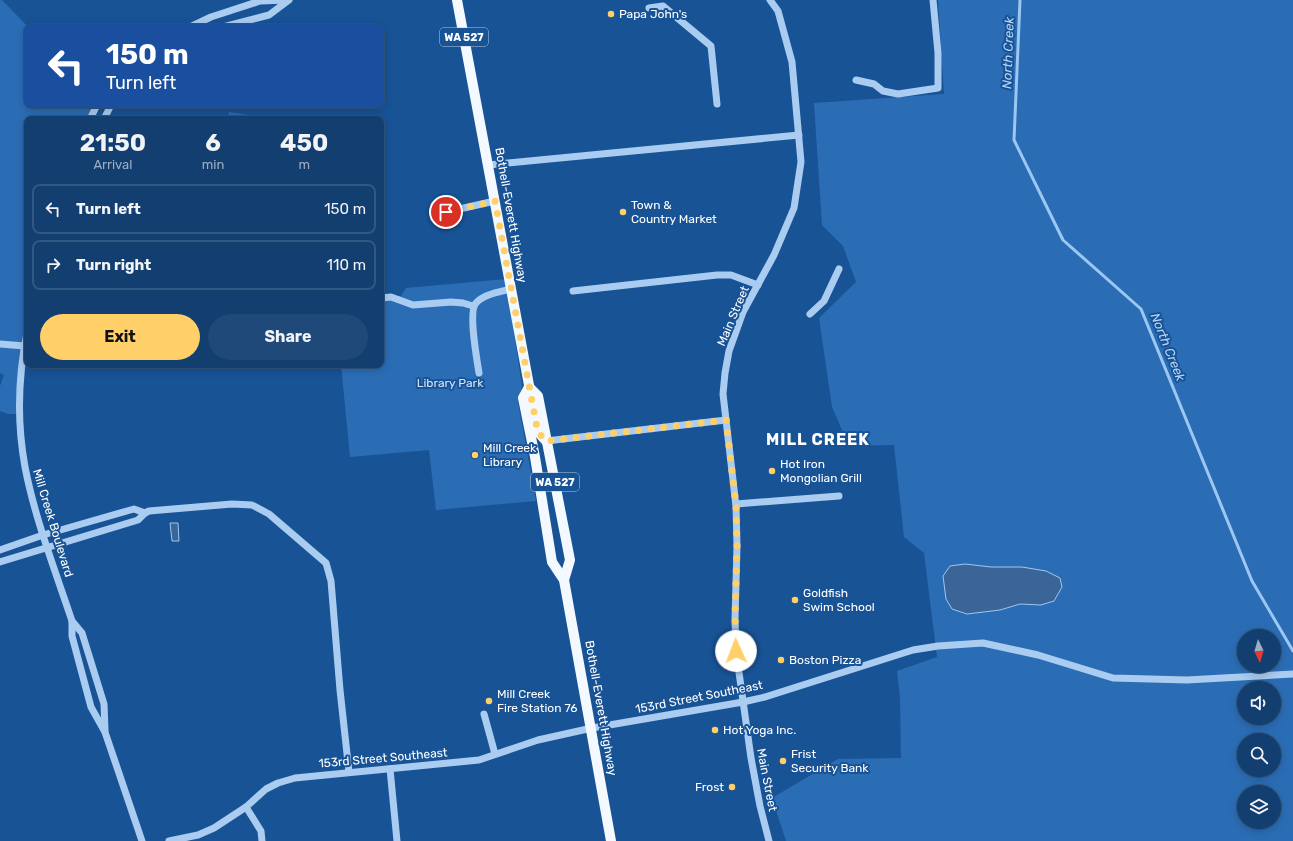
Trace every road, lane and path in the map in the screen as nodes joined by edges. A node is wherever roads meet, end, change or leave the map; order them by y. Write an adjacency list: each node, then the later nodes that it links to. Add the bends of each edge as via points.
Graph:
1 (288, 0): 6 (street, via 260,1); 7 (street, via 269,15)
2 (457, 0): 11 (main road, Bothell-Everett Highway / WA 527)
3 (770, 0): 10 (street, Main Street, via 778,11 792,62)
4 (933, 0): 8 (street, via 938,88 898,94)
5 (650, 8): 9 (street, via 663,6 711,46)
6 (196, 24)
7 (234, 24)
8 (856, 80)
9 (717, 104)
10 (798, 135): 11 (street); 15 (street, Main Street, via 801,162 794,208 774,255)
11 (488, 165): 12 (main road, Bothell-Everett Highway / WA 527)
12 (495, 201): 13 (street); 16 (main road, Bothell-Everett Highway / WA 527)
13 (446, 212)
14 (839, 269): 20 (street, via 824,301)
15 (758, 284): 17 (street, via 731,275 717,274); 25 (street, Main Street, via 728,350 723,394)
16 (511, 289): 19 (street, via 490,295 477,301); 24 (main road, Bothell-Everett Highway / WA 527)
17 (573, 290)
18 (384, 298): 19 (street, via 391,297 413,305 451,302)
19 (473, 306): 23 (street, via 472,322)
20 (810, 314)
21 (0, 344): 22 (street)
22 (24, 346): 32 (street, Mill Creek Boulevard, via 20,395 22,437 29,487)
23 (479, 374)
24 (529, 388): 26 (main road, Bothell-Everett Highway / WA 527, via 538,396); 36 (main road, Bothell-Everett Highway / WA 527, via 523,398 552,562)
25 (726, 420): 26 (street); 28 (street, Main Street)
26 (546, 441): 36 (main road, Bothell-Everett Highway / WA 527, via 570,560)
27 (839, 496): 28 (street)
28 (736, 504): 39 (street, Main Street, via 735,632)
29 (145, 513): 30 (street, via 134,509); 31 (street, via 138,520); 45 (street, via 232,504 252,505 269,514 326,563 331,581)
30 (109, 516): 31 (street); 32 (street)
31 (113, 527): 33 (street)
32 (43, 535): 33 (street, Mill Creek Boulevard); 34 (street)
33 (47, 546): 35 (street); 37 (street, Mill Creek Boulevard)
34 (0, 550)
35 (0, 562)
36 (564, 580): 41 (main road, Bothell-Everett Highway / WA 527)
37 (72, 621): 42 (street, Mill Creek Boulevard, via 72,636 91,707); 42 (street, Mill Creek Boulevard, via 82,633 102,697)
38 (1293, 674): 39 (street, 153rd Street Southeast, via 1187,680 1114,678 1038,655 983,643 913,650)
39 (743, 702): 41 (street, 153rd Street Southeast); 52 (street, Main Street, via 759,804)
40 (484, 714): 43 (street)
41 (592, 728): 43 (street, 153rd Street Southeast, via 538,740); 51 (main road, Bothell-Everett Highway / WA 527)
42 (105, 732): 47 (street, Mill Creek Boulevard)
43 (495, 754): 44 (street, 153rd Street Southeast, via 479,760)
44 (390, 769): 45 (street, 153rd Street Southeast); 50 (street)
45 (349, 772): 46 (street, 153rd Street Southeast, via 295,778 278,783 266,789)
46 (246, 807): 48 (street, 153rd Street Southeast, via 214,828 198,835); 49 (street, via 261,831)
47 (142, 841)
48 (169, 841)
49 (262, 841)
50 (397, 841)
51 (611, 841)
52 (769, 841)

